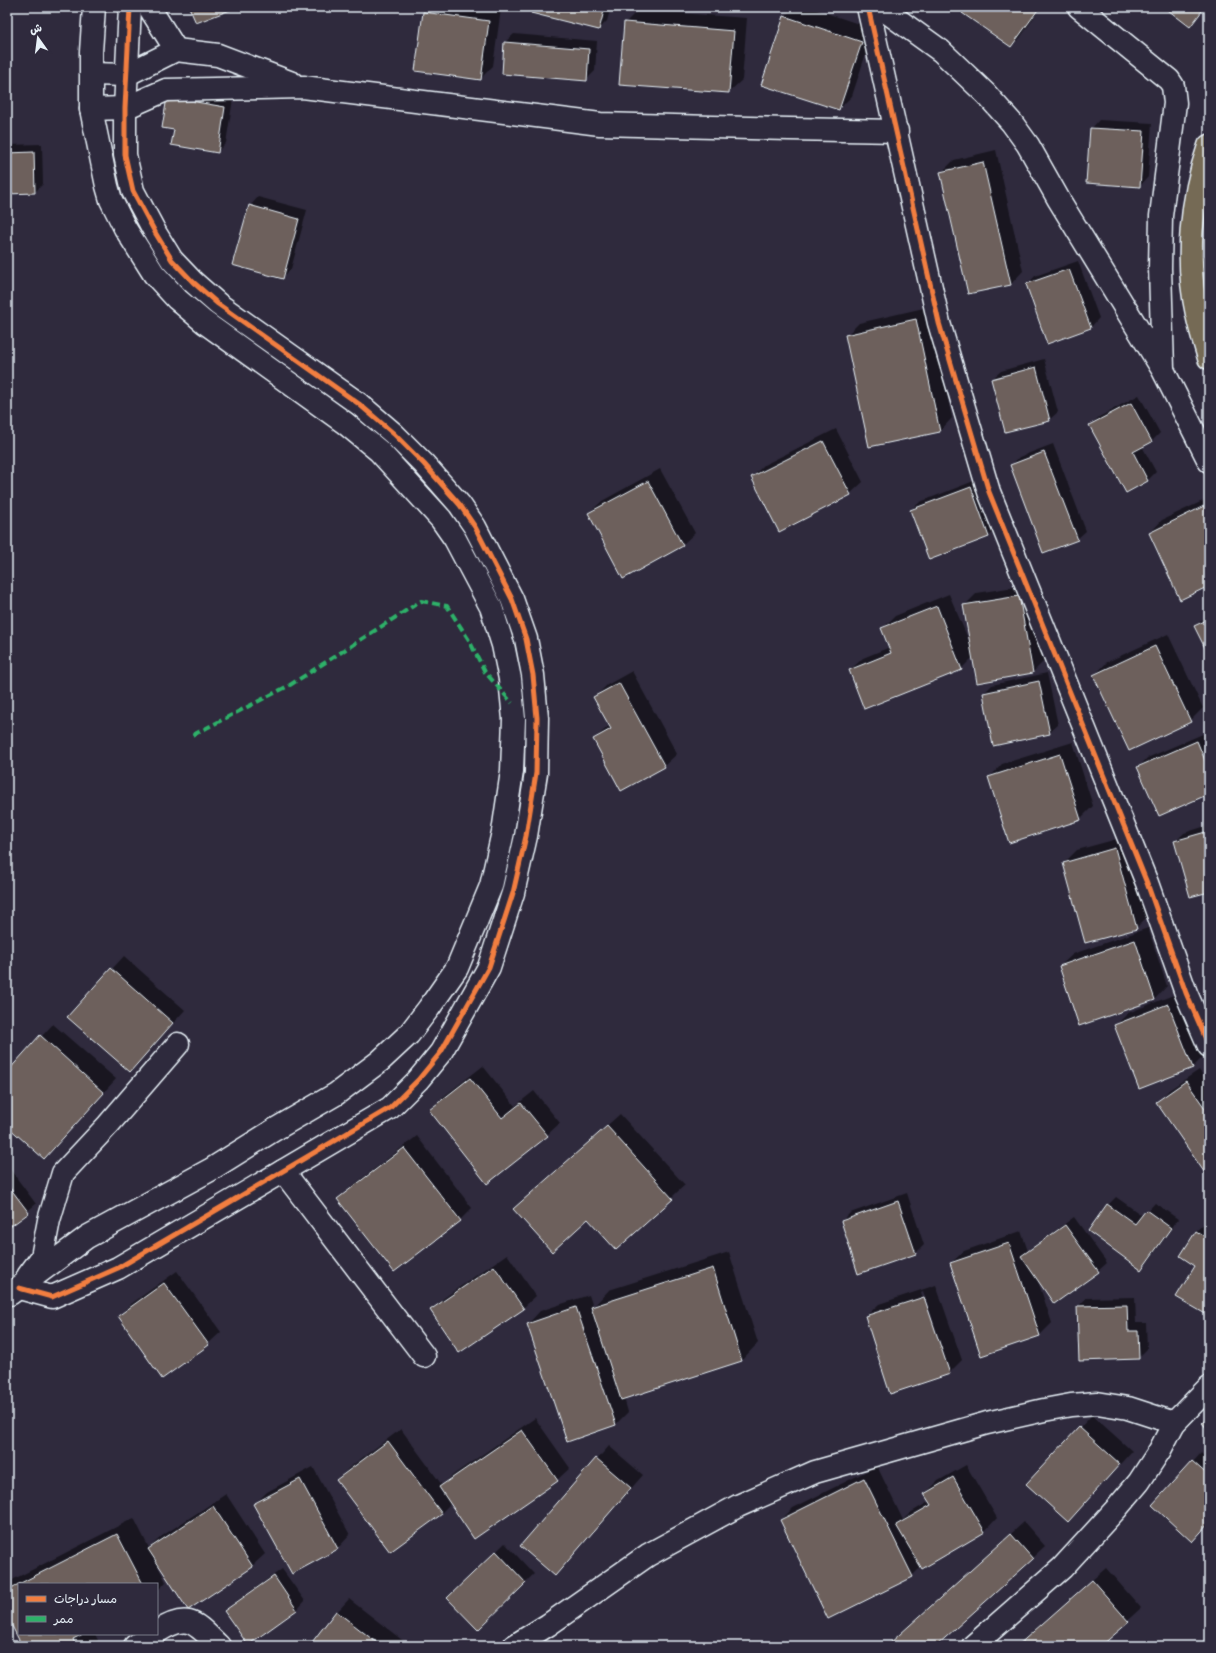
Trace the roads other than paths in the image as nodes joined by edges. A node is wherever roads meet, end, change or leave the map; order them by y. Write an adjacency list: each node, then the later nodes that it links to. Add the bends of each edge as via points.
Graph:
1 (94, 7): 8 (street)
2 (130, 7): 9 (street)
3 (149, 7): 7 (street)
4 (868, 7): 13 (street)
5 (880, 7): 16 (street, via 941,51 1012,123 1028,145)
6 (1079, 7): 16 (street, via 1163,75 1174,92 1175,103 1161,216)
7 (176, 50): 9 (street); 10 (street, via 218,55)
8 (92, 74): 9 (street); 11 (street)
9 (126, 75): 12 (street)
10 (303, 87): 12 (street, via 166,90); 13 (street, via 600,124)
11 (91, 108): 12 (street); 21 (street, via 111,200 154,274 204,322 345,423 379,451 424,499 455,539 490,607 503,645 514,719 512,771 503,832 491,886 457,968 409,1034 380,1061 336,1094 210,1170 87,1238)
12 (125, 108): 20 (street, via 125,155 128,175 149,222 172,260 218,304 359,404 394,434 460,505 475,527 512,599 526,639 533,675 537,718 536,773 526,836 513,893 489,968 441,1052 390,1108)
13 (897, 131): 19 (street, via 939,323 989,492 1144,876 1186,994)
14 (1209, 146): 15 (highway, via 1196,193 1193,216 1192,284 1197,315)
15 (1209, 358)
16 (1163, 370): 17 (street)
17 (1209, 461)
18 (178, 1044): 21 (street, via 63,1173 49,1220 42,1257)
19 (1209, 1046)
20 (283, 1171): 21 (street, via 105,1274 52,1297); 22 (street)
21 (13, 1292)
22 (424, 1356)
23 (1209, 1387): 24 (street)
24 (1174, 1423): 29 (street, via 1128,1408 1097,1403 1071,1405 987,1423 815,1472 738,1506 648,1555); 30 (street, via 1152,1463 1117,1508 1062,1568)
25 (158, 1631): 28 (street, via 171,1624 187,1621 197,1625)
26 (152, 1635): 27 (street)
27 (135, 1646)
28 (219, 1646)
29 (514, 1646)
30 (972, 1646)

